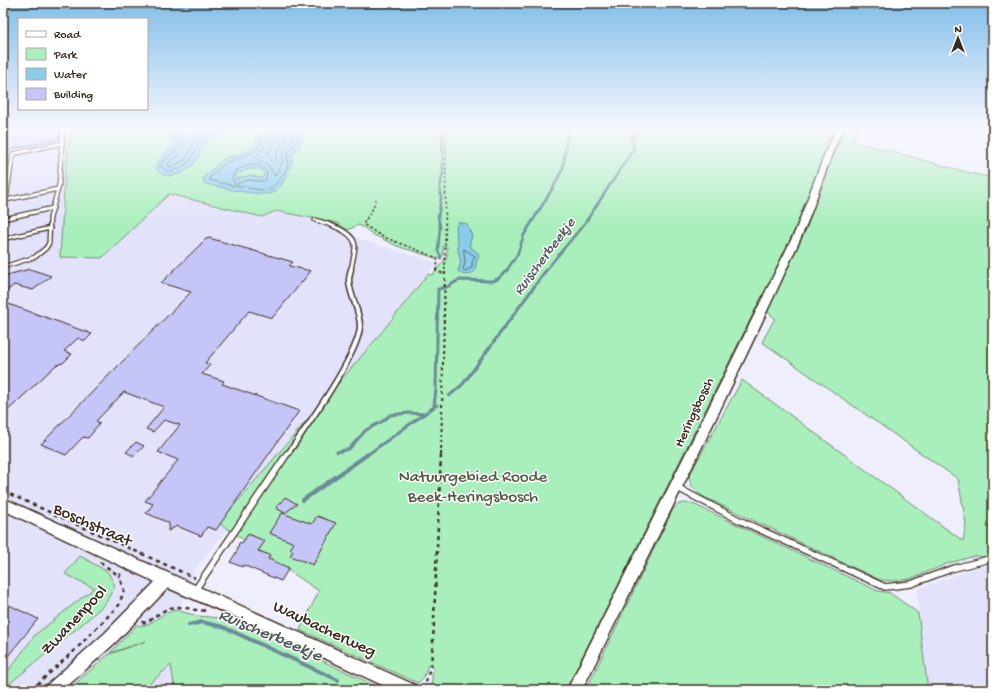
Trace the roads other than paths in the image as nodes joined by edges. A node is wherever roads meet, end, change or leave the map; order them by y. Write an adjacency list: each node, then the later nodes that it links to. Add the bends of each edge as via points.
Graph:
1 (12, 160): 4 (lane, via 6,200)
2 (61, 160): 4 (lane)
3 (826, 160): 11 (street, Heringsbosch, via 800,230)
4 (58, 189): 5 (lane)
5 (53, 208): 6 (lane); 8 (lane)
6 (3, 219)
7 (315, 220): 15 (lane, via 349,234 355,244 349,281 360,325 358,339 315,414)
8 (50, 228): 9 (lane); 10 (lane, via 49,243 41,253)
9 (3, 239)
10 (3, 267)
11 (676, 487): 13 (lane, via 739,520 885,587 910,586 951,569); 18 (street, Heringsbosch)
12 (3, 504): 14 (street, Boschstraat)
13 (993, 558)
14 (166, 580): 15 (street, Waubacherweg); 16 (street, via 132,616)
15 (194, 592): 17 (street, Waubacherweg)
16 (52, 690)
17 (410, 690)
18 (574, 690)

